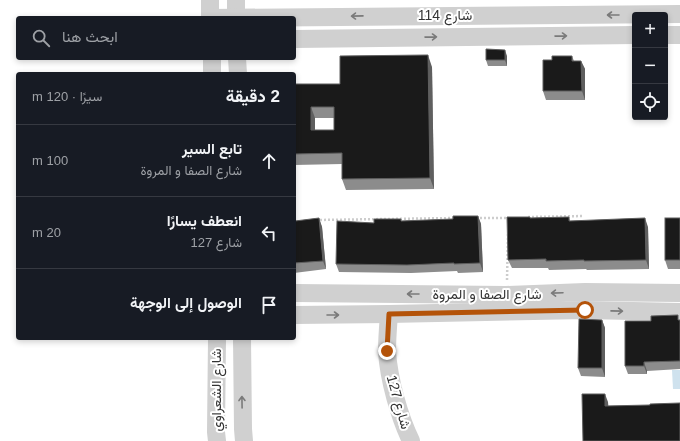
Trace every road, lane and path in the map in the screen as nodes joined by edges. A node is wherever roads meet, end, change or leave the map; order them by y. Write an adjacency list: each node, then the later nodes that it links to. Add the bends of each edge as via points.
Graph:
1 (210, 0): 6 (street)
2 (236, 0): 7 (street)
3 (384, 8): 4 (street, شارع 114); 8 (street, شارع 114, one-way to 8); 12 (street)
4 (404, 8): 5 (street, شارع 114, one-way to 4); 13 (street)
5 (680, 14)
6 (210, 16)
7 (236, 16)
8 (266, 16)
9 (632, 35): 13 (street, شارع 114, one-way to 9)
10 (668, 35): 11 (street)
11 (680, 35)
12 (385, 38): 13 (street, شارع 114); 14 (street, شارع 114)
13 (405, 38)
14 (296, 39)
15 (212, 60): 17 (street)
16 (238, 60): 18 (street)
17 (212, 72)
18 (238, 72)
19 (583, 216): 20 (path)
20 (523, 217)
21 (461, 218): 25 (path)
22 (469, 218): 23 (path)
23 (508, 218): 24 (path); 26 (path)
24 (516, 218)
25 (310, 220)
26 (508, 225)
27 (508, 233): 31 (path)
28 (585, 292): 30 (street, شارع الصفا و المروة); 31 (street, شارع الصفا و المروة, one-way to 31); 32 (street)
29 (296, 293): 31 (street, شارع الصفا و المروة, one-way to 29)
30 (680, 293)
31 (506, 295)
32 (585, 310): 33 (street, شارع الصفا و المروة, one-way to 33); 34 (street, شارع الصفا و المروة)
33 (680, 312)
34 (389, 314): 35 (street, شارع الصفا و المروة, one-way to 34); 40 (street, شارع 127, via 387,351 392,381)
35 (296, 315)
36 (217, 340): 38 (street, شارع الشعراوي)
37 (242, 340): 39 (street, شارع الشعراوي, one-way to 37)
38 (217, 441)
39 (244, 441)
40 (411, 441)

